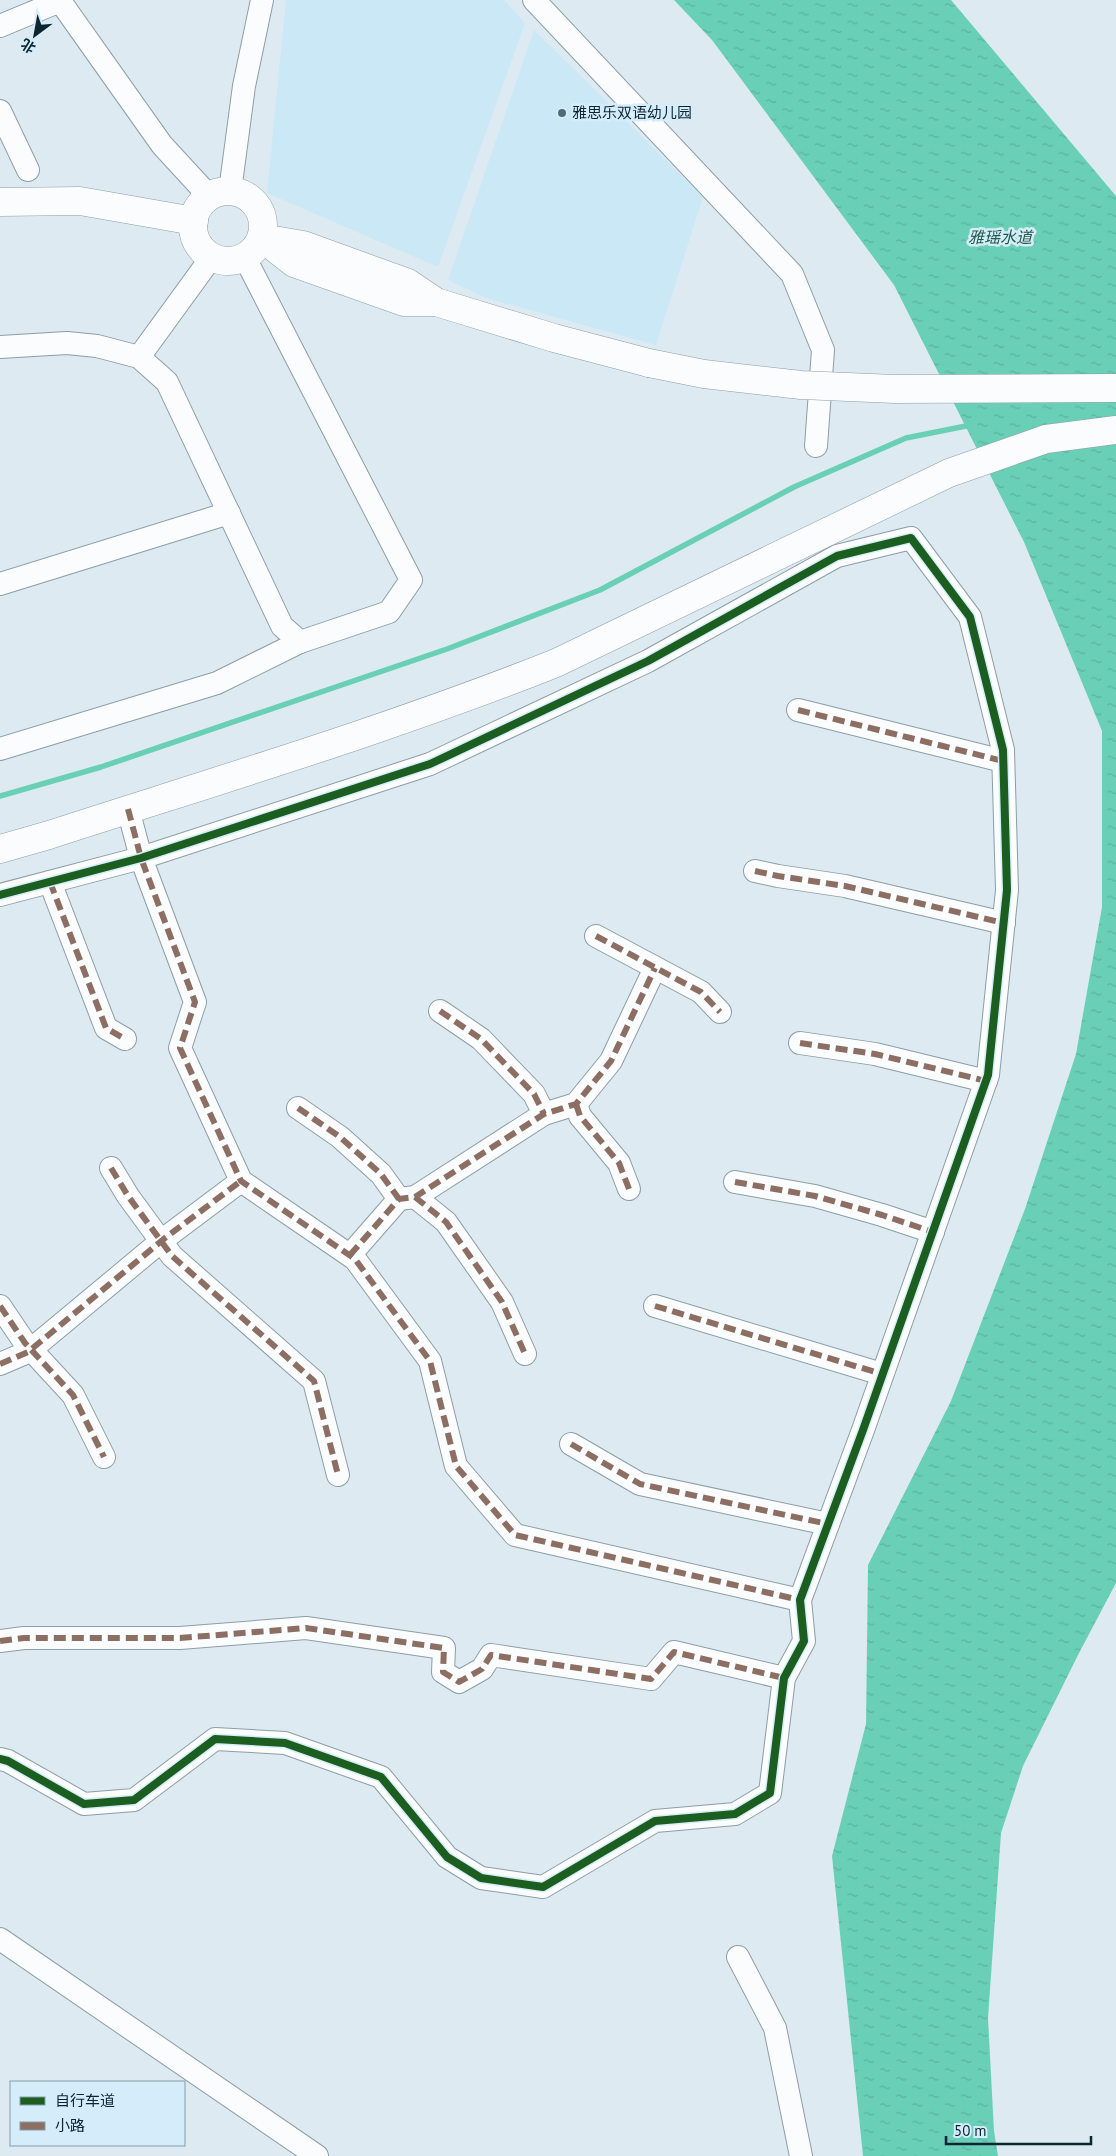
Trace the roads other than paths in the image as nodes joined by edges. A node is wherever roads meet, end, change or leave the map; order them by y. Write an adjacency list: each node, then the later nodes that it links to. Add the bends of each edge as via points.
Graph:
1 (60, 0): 4 (street); 7 (street, via 162,145)
2 (262, 0): 7 (street)
3 (534, 0): 17 (street, via 792,274 823,350)
4 (0, 26)
5 (0, 111): 6 (street)
6 (28, 170)
7 (219, 194): 9 (street, via 200,205); 10 (street, via 247,197 260,210 264,222)
8 (0, 202): 9 (street, via 80,201)
9 (194, 221): 11 (street, via 196,240)
10 (262, 238): 12 (street, via 256,249); 15 (street, bridge, via 294,263 404,302 436,302 554,338 704,374 801,385 905,389)
11 (212, 258): 12 (street, via 223,262); 14 (street)
12 (244, 258): 20 (street, via 411,580 389,612)
13 (0, 347): 14 (street, via 68,343)
14 (139, 357): 18 (street, via 167,382)
15 (1116, 388)
16 (1116, 430): 24 (street, via 1046,439 949,473 556,663 401,722)
17 (816, 446)
18 (229, 513): 19 (street); 20 (street, via 282,626)
19 (0, 584)
20 (300, 642): 22 (street, via 217,683)
21 (798, 710): 23 (street)
22 (0, 749)
23 (1003, 761): 26 (street, via 970,616 911,538 837,556 648,661 430,764); 30 (street, via 1007,890)
24 (128, 809): 25 (street); 26 (street)
25 (0, 849)
26 (141, 858): 28 (street); 42 (street, via 195,1002 180,1048)
27 (755, 871): 30 (street, via 845,886)
28 (50, 882): 29 (street); 35 (street, via 106,1028)
29 (0, 895)
30 (1004, 924): 37 (street)
31 (596, 936): 32 (street)
32 (655, 968): 34 (street, via 701,992); 38 (street, via 611,1061)
33 (440, 1011): 40 (street, via 488,1046 534,1094)
34 (720, 1012)
35 (125, 1040)
36 (800, 1043): 37 (street, via 876,1054)
37 (986, 1081): 46 (street)
38 (576, 1104): 40 (street); 44 (street, via 580,1116 619,1163)
39 (298, 1108): 45 (street, via 340,1137)
40 (544, 1114): 45 (street)
41 (111, 1168): 55 (street, via 172,1256 314,1382)
42 (241, 1181): 47 (street); 51 (street, via 165,1238 28,1352)
43 (735, 1182): 46 (street, via 815,1196)
44 (629, 1189)
45 (407, 1198): 47 (street); 50 (street, via 446,1222 502,1302)
46 (933, 1232): 52 (street)
47 (350, 1256): 57 (street, via 356,1259 430,1361 456,1466 515,1535)
48 (0, 1306): 54 (street, via 26,1344 72,1395)
49 (655, 1306): 52 (street)
50 (525, 1354)
51 (0, 1364)
52 (882, 1374): 56 (street)
53 (571, 1444): 56 (street, via 640,1484)
54 (104, 1457)
55 (338, 1475)
56 (828, 1524): 57 (street)
57 (800, 1600): 59 (street, via 804,1641)
58 (0, 1641): 59 (street, via 24,1638 180,1638 306,1628 444,1648 443,1672 459,1682 482,1669 491,1655 651,1679 674,1652)
59 (784, 1678): 60 (street, via 770,1793 735,1814 655,1821 543,1887 481,1878 446,1857 382,1777 285,1743 215,1739 134,1800 84,1804)
60 (0, 1759)
61 (0, 1939): 63 (street)
62 (738, 1957): 64 (street, via 775,2028)
63 (317, 2156)
64 (802, 2156)

